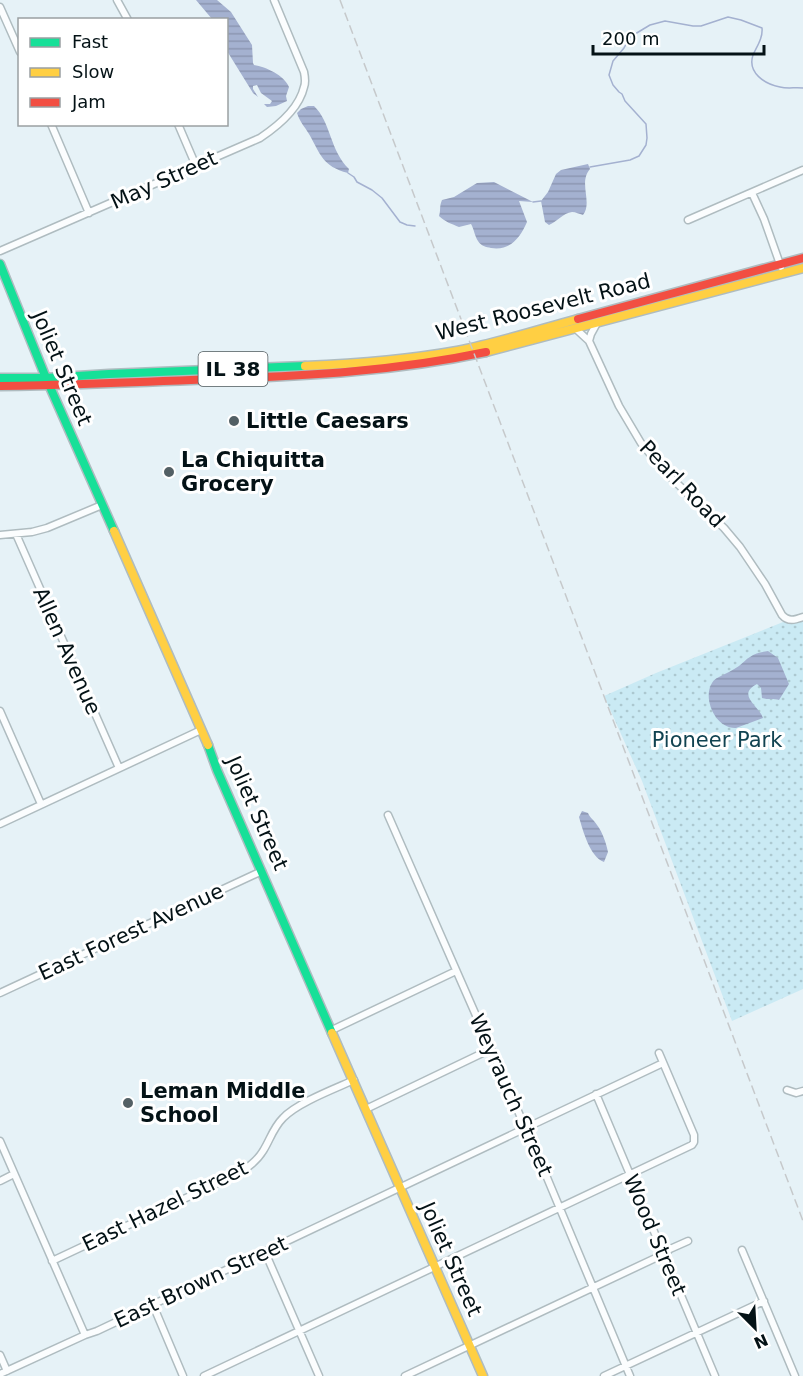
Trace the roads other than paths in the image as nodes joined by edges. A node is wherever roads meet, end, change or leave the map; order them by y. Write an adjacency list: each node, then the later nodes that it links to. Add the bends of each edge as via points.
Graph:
1 (117, 0): 4 (street)
2 (274, 0): 8 (street, May Street, via 304,69 303,91 285,119 260,138)
3 (0, 7): 5 (street)
4 (127, 18)
5 (18, 48)
6 (52, 126): 11 (street)
7 (179, 126): 8 (street)
8 (196, 166): 11 (street, May Street)
9 (803, 170): 10 (street)
10 (752, 193): 12 (street); 16 (street)
11 (89, 213): 13 (street, May Street)
12 (688, 220)
13 (0, 251)
14 (803, 258): 16 (main road, West Roosevelt Road / IL 38)
15 (0, 264): 23 (main road, Joliet Street)
16 (780, 264): 18 (street); 23 (main road, West Roosevelt Road / IL 38, via 472,348 348,364 86,375)
17 (803, 268): 18 (main road, West Roosevelt Road / IL 38)
18 (783, 273): 19 (main road, West Roosevelt Road / IL 38)
19 (597, 323): 20 (main road, West Roosevelt Road / IL 38); 21 (street)
20 (576, 329): 21 (street, Pearl Road); 23 (main road, West Roosevelt Road / IL 38, via 466,357 370,371)
21 (589, 341): 28 (street, Pearl Road, via 638,439 665,472 740,547 782,615 795,620)
22 (0, 378): 23 (main road, West Roosevelt Road / IL 38)
23 (47, 381): 24 (main road, West Roosevelt Road / IL 38); 25 (main road, Joliet Street)
24 (0, 386)
25 (102, 505): 26 (street, via 47,528); 30 (main road, Joliet Street)
26 (16, 534): 27 (street); 31 (street, Allen Avenue)
27 (0, 535)
28 (803, 617)
29 (0, 711): 32 (street)
30 (201, 730): 31 (street); 35 (main road, Joliet Street)
31 (119, 768): 32 (street)
32 (41, 804): 34 (street)
33 (388, 815): 36 (street, Weyrauch Street)
34 (0, 824)
35 (262, 871): 37 (street, East Forest Avenue); 38 (main road, Joliet Street)
36 (456, 971): 38 (street); 39 (street, Weyrauch Street)
37 (0, 993)
38 (332, 1030): 42 (main road, Joliet Street)
39 (491, 1049): 46 (street); 47 (street, Weyrauch Street)
40 (659, 1053): 41 (street)
41 (663, 1063): 45 (street, East Brown Street); 50 (street, via 694,1142)
42 (354, 1080): 46 (main road, Joliet Street); 58 (street, East Hazel Street, via 286,1115 257,1159 239,1173)
43 (787, 1090): 44 (street)
44 (803, 1090)
45 (596, 1094): 47 (street, East Brown Street); 50 (street, Wood Street)
46 (366, 1109): 52 (main road, Joliet Street)
47 (525, 1128): 52 (street, East Brown Street); 53 (street, Weyrauch Street)
48 (0, 1141): 49 (street)
49 (14, 1174): 51 (street); 58 (street)
50 (629, 1175): 53 (street); 57 (street, Wood Street)
51 (0, 1181)
52 (401, 1187): 56 (street, East Brown Street); 59 (main road, Joliet Street)
53 (559, 1208): 59 (street); 60 (street, Weyrauch Street)
54 (688, 1241): 57 (street)
55 (742, 1250): 61 (street)
56 (265, 1252): 62 (street, East Brown Street); 63 (street)
57 (664, 1254): 60 (street); 64 (street, Wood Street)
58 (52, 1261): 65 (street)
59 (435, 1266): 63 (street); 66 (main road, Joliet Street)
60 (592, 1287): 66 (street); 68 (street, Weyrauch Street)
61 (764, 1301): 64 (street); 78 (street)
62 (153, 1305): 65 (street, East Brown Street); 70 (street)
63 (299, 1330): 71 (street); 72 (street)
64 (697, 1333): 68 (street); 77 (street, Wood Street)
65 (85, 1335): 69 (street, East Brown Street)
66 (470, 1345): 73 (street); 74 (main road, Joliet Street)
67 (0, 1356): 69 (street)
68 (626, 1366): 75 (street); 76 (street, Weyrauch Street)
69 (3, 1373)
70 (183, 1376)
71 (204, 1376)
72 (319, 1376)
73 (405, 1376)
74 (483, 1376)
75 (604, 1376)
76 (630, 1376)
77 (715, 1376)
78 (795, 1376)

